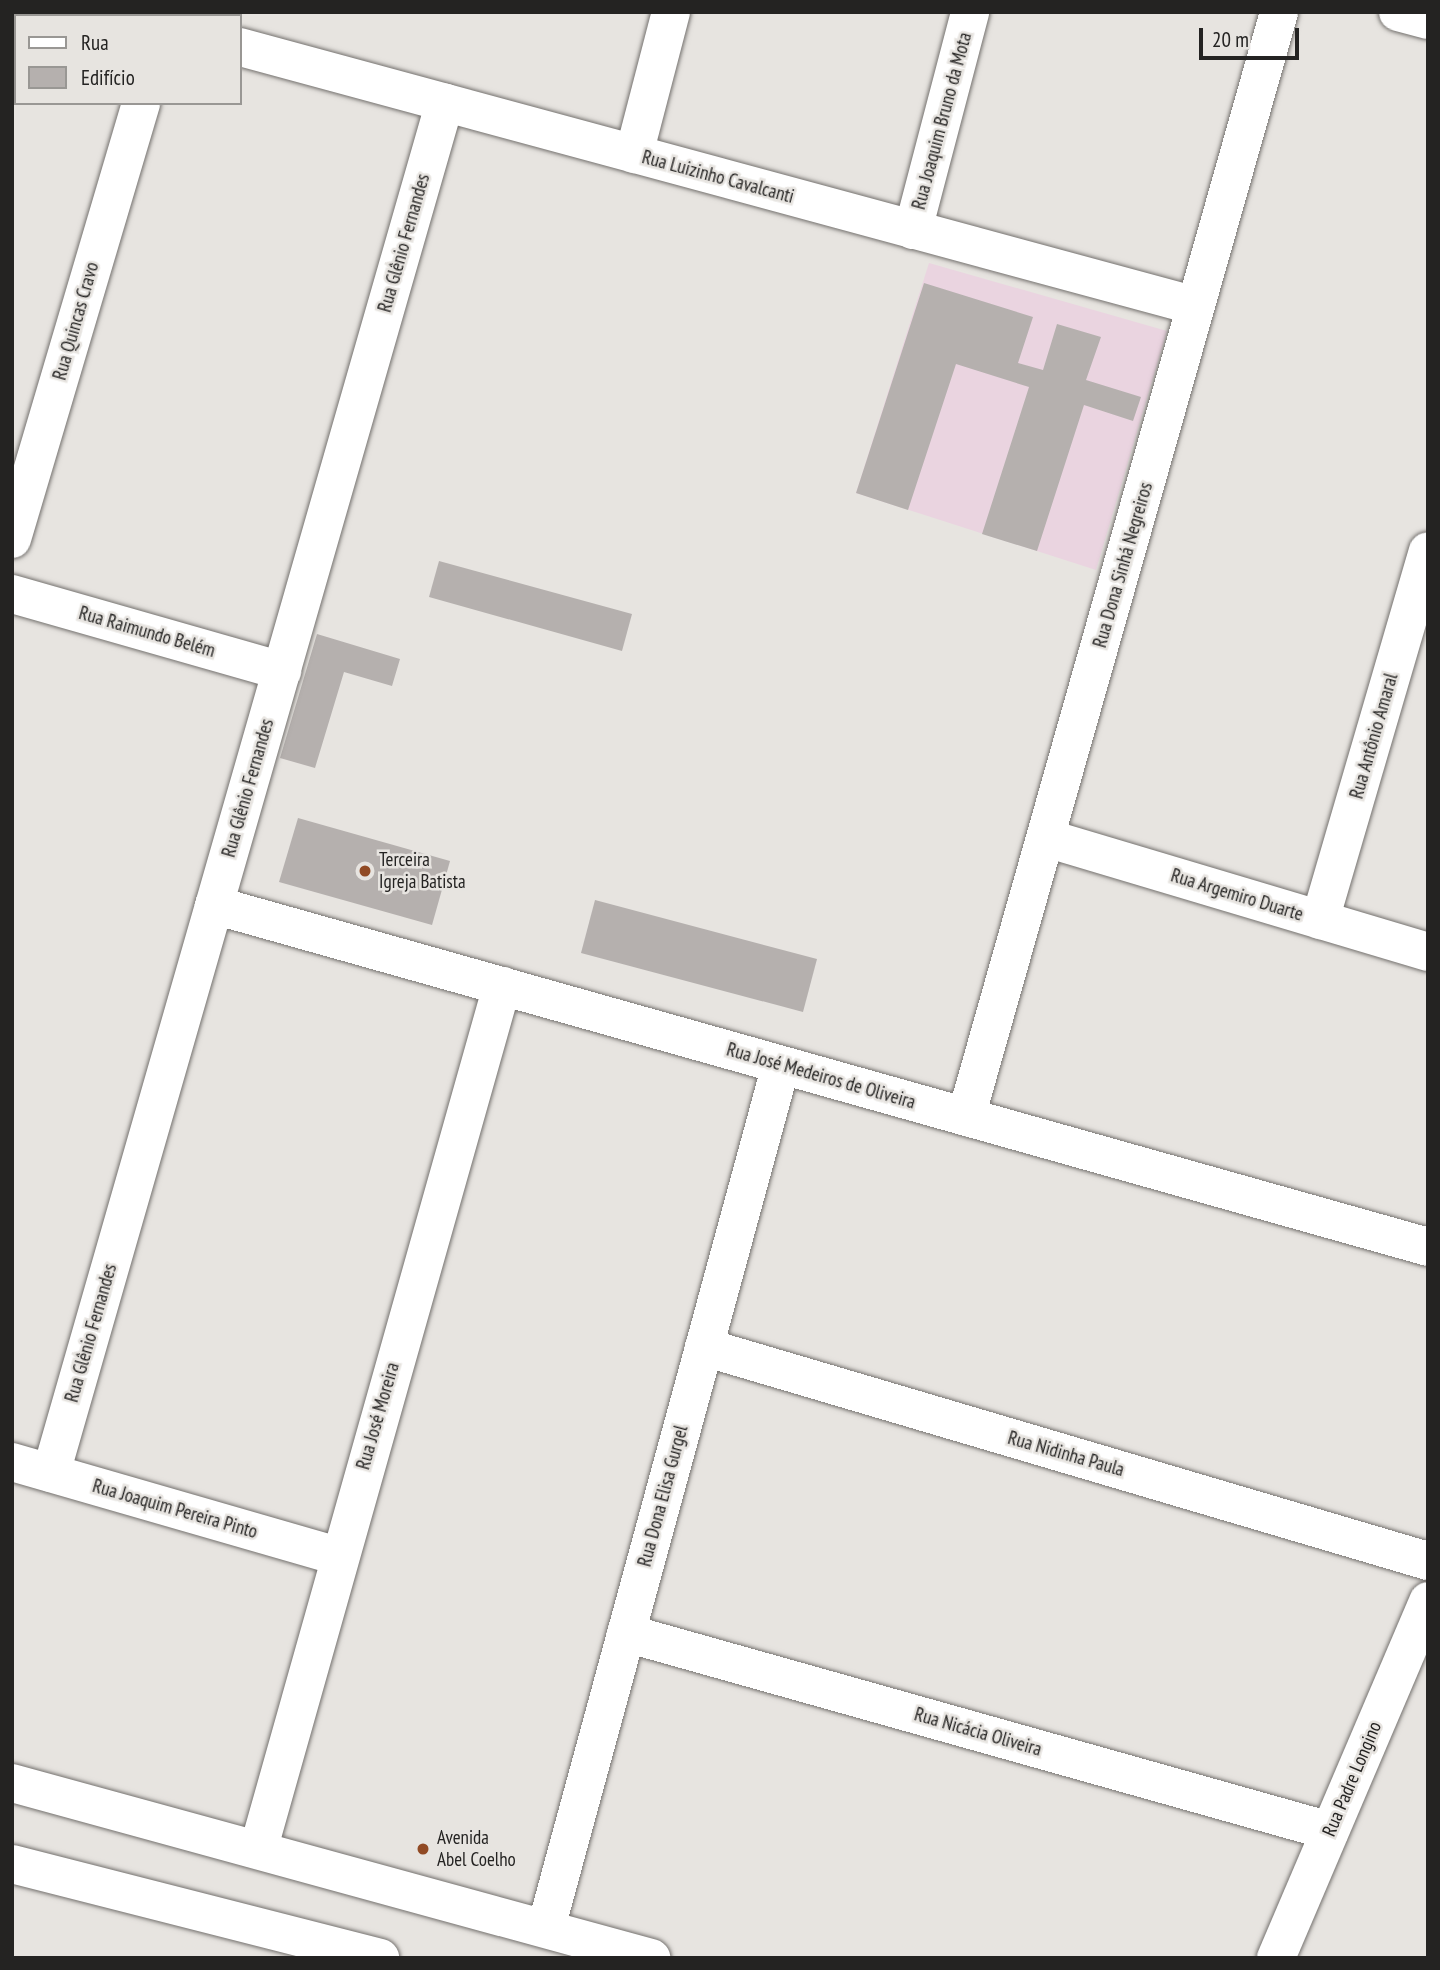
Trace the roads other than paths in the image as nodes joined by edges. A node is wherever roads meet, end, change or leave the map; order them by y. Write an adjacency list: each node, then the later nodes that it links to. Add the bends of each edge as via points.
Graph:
1 (671, 12): 9 (street)
2 (970, 12): 10 (street, Rua Joaquim Bruno da Mota)
3 (1279, 12): 11 (street, Rua Dona Sinhá Negreiros)
4 (1398, 12): 5 (street)
5 (1428, 20)
6 (242, 48): 7 (street, Rua Luizinho Cavalcanti)
7 (445, 103): 9 (street, Rua Luizinho Cavalcanti); 15 (street, Rua Glênio Fernandes)
8 (140, 105): 12 (street, Rua Quincas Cravo)
9 (634, 154): 10 (street, Rua Luizinho Cavalcanti)
10 (914, 230): 11 (street, Rua Luizinho Cavalcanti)
11 (1196, 306): 16 (street, Rua Dona Sinhá Negreiros)
12 (12, 539)
13 (1428, 551): 18 (street, Rua Antônio Amaral)
14 (12, 594): 15 (street, Rua Raimundo Belém)
15 (282, 671): 17 (street, Rua Glênio Fernandes)
16 (1046, 838): 18 (street, Rua Argemiro Duarte); 22 (street, Rua Dona Sinhá Negreiros)
17 (214, 905): 20 (street, Rua José Medeiros de Oliveira); 26 (street, Rua Glênio Fernandes)
18 (1320, 920): 19 (street, Rua Argemiro Duarte)
19 (1428, 952)
20 (502, 986): 21 (street, Rua José Medeiros de Oliveira); 27 (street, Rua José Moreira)
21 (781, 1065): 22 (street, Rua José Medeiros de Oliveira); 24 (street, Rua Dona Elisa Gurgel)
22 (966, 1118): 23 (street, Rua José Medeiros de Oliveira)
23 (1428, 1247)
24 (704, 1347): 28 (street, Rua Nidinha Paula); 30 (street, Rua Dona Elisa Gurgel)
25 (12, 1462): 26 (street, Rua Joaquim Pereira Pinto)
26 (51, 1473): 27 (street, Rua Joaquim Pereira Pinto)
27 (337, 1556): 33 (street, Rua José Moreira)
28 (1428, 1561)
29 (1428, 1601): 32 (street, Rua Padre Longino)
30 (626, 1633): 32 (street, Rua Nicácia Oliveira); 35 (street, Rua Dona Elisa Gurgel)
31 (12, 1783): 33 (street)
32 (1330, 1831): 38 (street, Rua Padre Longino)
33 (259, 1847): 35 (street)
34 (12, 1864): 36 (street)
35 (546, 1927): 37 (street)
36 (380, 1958)
37 (650, 1958)
38 (1276, 1958)

